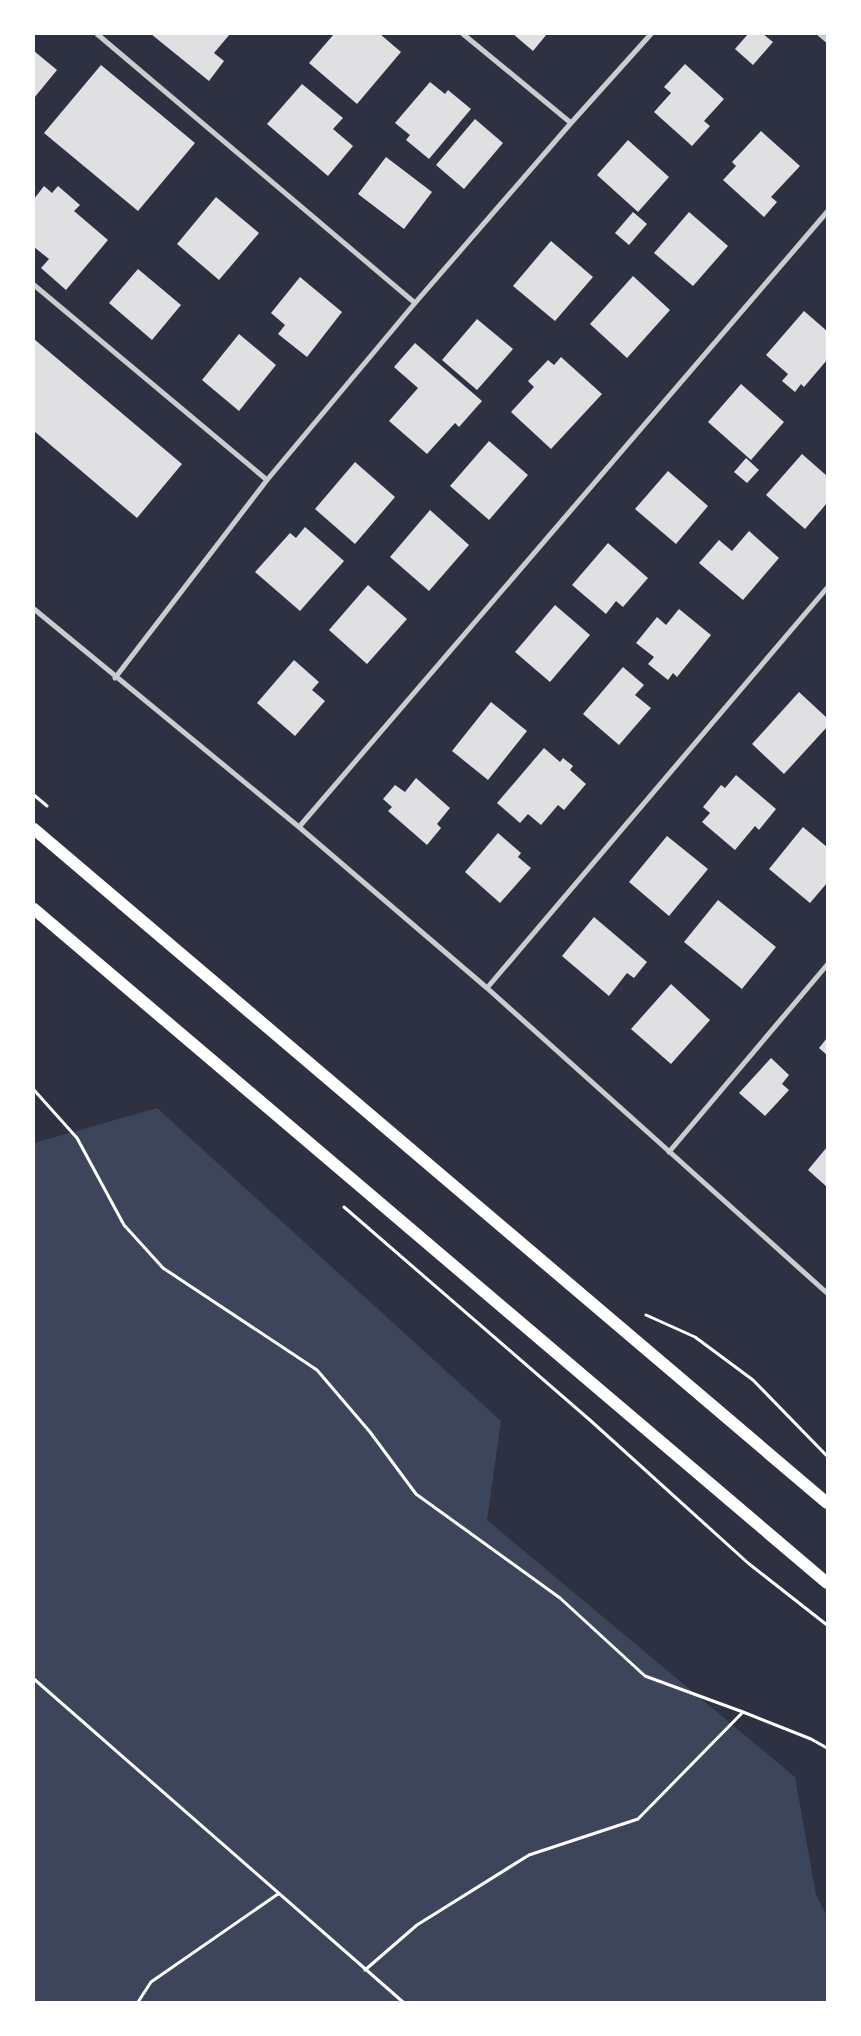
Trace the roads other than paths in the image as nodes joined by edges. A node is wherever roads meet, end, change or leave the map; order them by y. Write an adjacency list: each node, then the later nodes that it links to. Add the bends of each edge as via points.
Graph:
1 (96, 34): 9 (street)
2 (463, 34): 6 (street)
3 (652, 34): 6 (street)
4 (820, 34): 5 (street)
5 (827, 40)
6 (571, 123): 9 (street)
7 (827, 212): 14 (street)
8 (34, 285): 10 (street)
9 (415, 303): 10 (street)
10 (266, 480): 13 (street)
11 (827, 588): 18 (street)
12 (34, 609): 13 (street)
13 (115, 678): 14 (street)
14 (299, 828): 18 (street)
15 (34, 829): 21 (main road)
16 (34, 909): 22 (main road)
17 (827, 965): 19 (street)
18 (487, 988): 19 (street)
19 (669, 1152): 20 (street)
20 (827, 1293)
21 (827, 1503)
22 (827, 1583)

